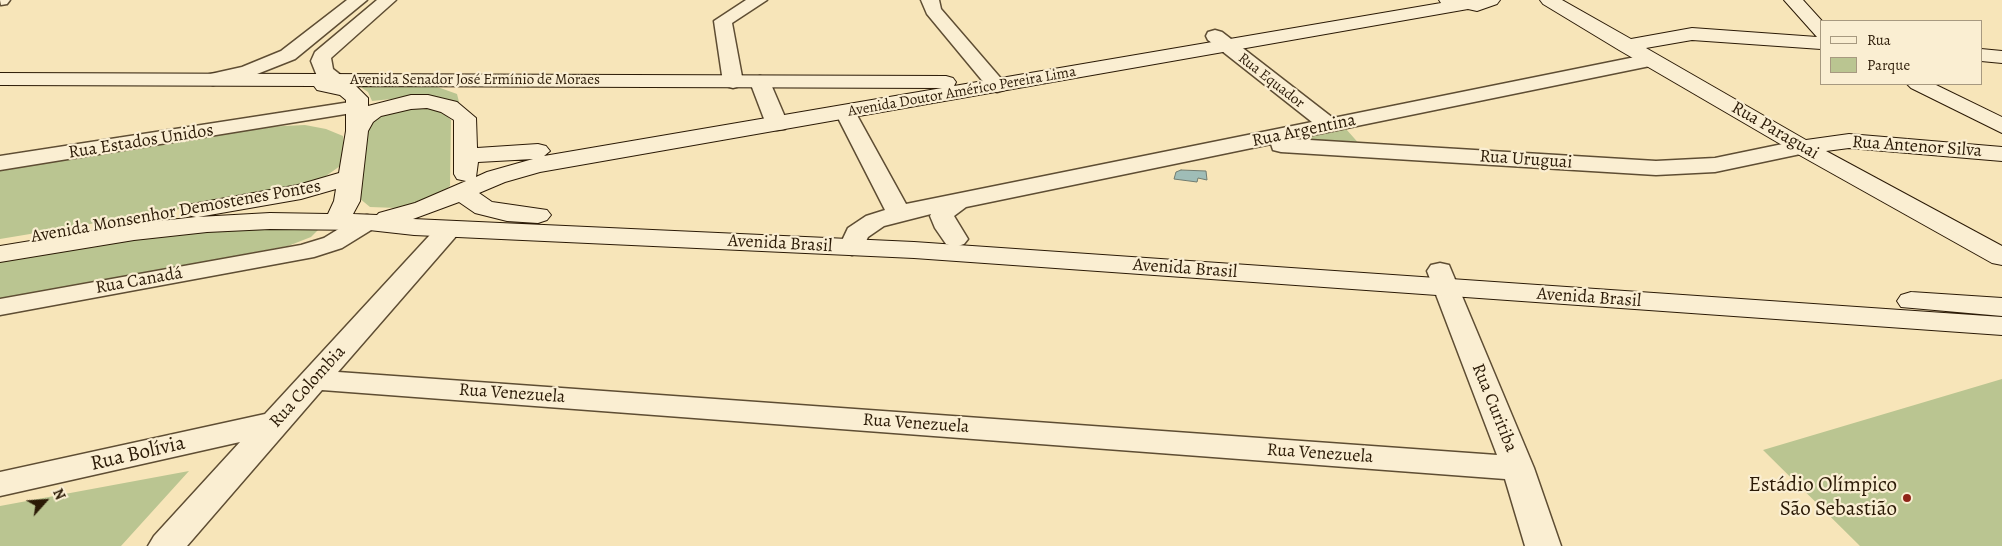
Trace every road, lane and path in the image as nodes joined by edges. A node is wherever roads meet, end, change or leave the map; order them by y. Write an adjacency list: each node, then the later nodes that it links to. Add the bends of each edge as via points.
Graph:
1 (358, 0): 18 (street, via 288,56 247,72)
2 (387, 0): 20 (street, via 322,56 320,61 324,72)
3 (758, 0): 23 (street, via 723,21)
4 (930, 0): 22 (street, via 932,10)
5 (1416, 0): 12 (main road, Avenida Doutor Américo Pereira Lima)
6 (1491, 0): 7 (main road); 10 (main road, Avenida Doutor Américo Pereira Lima, via 1486,3)
7 (1505, 0)
8 (1546, 0): 14 (main road, Rua Paraguai)
9 (1793, 0): 11 (main road)
10 (1456, 2): 12 (main road, Avenida Doutor Américo Pereira Lima)
11 (1820, 31)
12 (1221, 41): 22 (main road, Avenida Doutor Américo Pereira Lima); 35 (street, Rua Equador)
13 (1820, 43): 14 (main road, via 1692,34)
14 (1626, 46): 17 (main road, Rua Paraguai)
15 (1982, 55): 16 (main road)
16 (2002, 57)
17 (1650, 60): 34 (street, Rua Argentina); 40 (main road, Rua Paraguai)
18 (213, 79): 19 (main road, Avenida Senador José Ermínio de Moraes); 20 (main road, Avenida Senador José Ermínio de Moraes)
19 (0, 80)
20 (337, 80): 21 (main road, Avenida Senador José Ermínio de Moraes)
21 (434, 80): 23 (main road, Avenida Senador José Ermínio de Moraes); 31 (main road, via 462,89 467,98)
22 (993, 80): 25 (main road, Avenida Doutor Américo Pereira Lima); 30 (main road, Avenida Doutor Américo Pereira Lima)
23 (733, 82): 24 (main road, Avenida Senador José Ermínio de Moraes)
24 (760, 82): 25 (main road, Avenida Senador José Ermínio de Moraes); 32 (street)
25 (950, 82): 32 (main road, Avenida Doutor Américo Pereira Lima)
26 (1920, 85): 36 (main road)
27 (0, 88): 29 (main road, Avenida Senador José Ermínio de Moraes, via 326,86 347,90 357,98)
28 (411, 102): 29 (main road); 31 (main road, via 428,101 448,107); 37 (main road, via 373,111 364,118)
29 (357, 107): 33 (street); 37 (main road, Avenida Senador José Ermínio de Moraes)
30 (846, 112): 32 (main road, Avenida Doutor Américo Pereira Lima); 48 (street)
31 (465, 118): 43 (main road)
32 (775, 118): 38 (main road, Avenida Doutor Américo Pereira Lima)
33 (281, 120): 37 (street, via 310,121); 44 (street, Rua Estados Unidos)
34 (1355, 120): 35 (street, Rua Argentina); 41 (street)
35 (1328, 126): 39 (street, Rua Argentina)
36 (2002, 126)
37 (357, 131): 45 (main road, Avenida Senador José Ermínio de Moraes)
38 (689, 132): 43 (main road, Avenida Doutor Américo Pereira Lima, via 492,156); 46 (main road, Avenida Doutor Américo Pereira Lima, via 536,165 496,177)
39 (1248, 143): 41 (street, Rua Uruguai); 47 (street, Rua Argentina)
40 (1802, 147): 41 (street, Rua Uruguai, via 1715,165 1656,168); 42 (main road, Rua Antenor Silva, via 1849,141); 58 (main road, Rua Paraguai)
41 (1381, 151)
42 (2002, 154)
43 (467, 155): 46 (main road)
44 (0, 163)
45 (351, 177): 49 (main road, Avenida Senador José Ermínio de Moraes, via 347,201); 55 (main road, Avenida Monsenhor Demostenes Pontes, via 301,192)
46 (462, 193): 50 (main road, Avenida Doutor Américo Pereira Lima, via 424,208); 52 (main road, Avenida Brasil, via 484,208 507,213)
47 (958, 201): 48 (street, Rua Argentina); 53 (street, via 942,216)
48 (899, 213): 54 (street, Rua Argentina, via 874,221)
49 (336, 222): 50 (main road, Avenida Monsenhor Demostenes Pontes); 56 (main road, Avenida Monsenhor Demostenes Pontes, via 207,224 134,232); 57 (street, via 317,239)
50 (368, 222): 51 (main road, Avenida Brasil); 57 (street, via 333,244)
51 (449, 229): 52 (main road, Avenida Brasil); 63 (street, Rua Colombia)
52 (652, 230): 54 (main road, Avenida Brasil)
53 (955, 239): 54 (main road, Avenida Brasil); 59 (main road, Avenida Brasil)
54 (854, 240): 59 (main road, Avenida Brasil)
55 (0, 243)
56 (0, 254)
57 (278, 255): 60 (street, Rua Canadá)
58 (2002, 257)
59 (1443, 280): 61 (main road, Avenida Brasil); 62 (main road, Avenida Brasil); 65 (street, Rua Curitiba)
60 (0, 307)
61 (2002, 307)
62 (2002, 326)
63 (315, 380): 64 (street, Rua Colombia); 65 (street, Rua Venezuela)
64 (276, 423): 66 (street, Rua Bolívia); 67 (street, Rua Colombia)
65 (1518, 468): 68 (street, Rua Curitiba)
66 (0, 484)
67 (166, 546)
68 (1543, 546)

